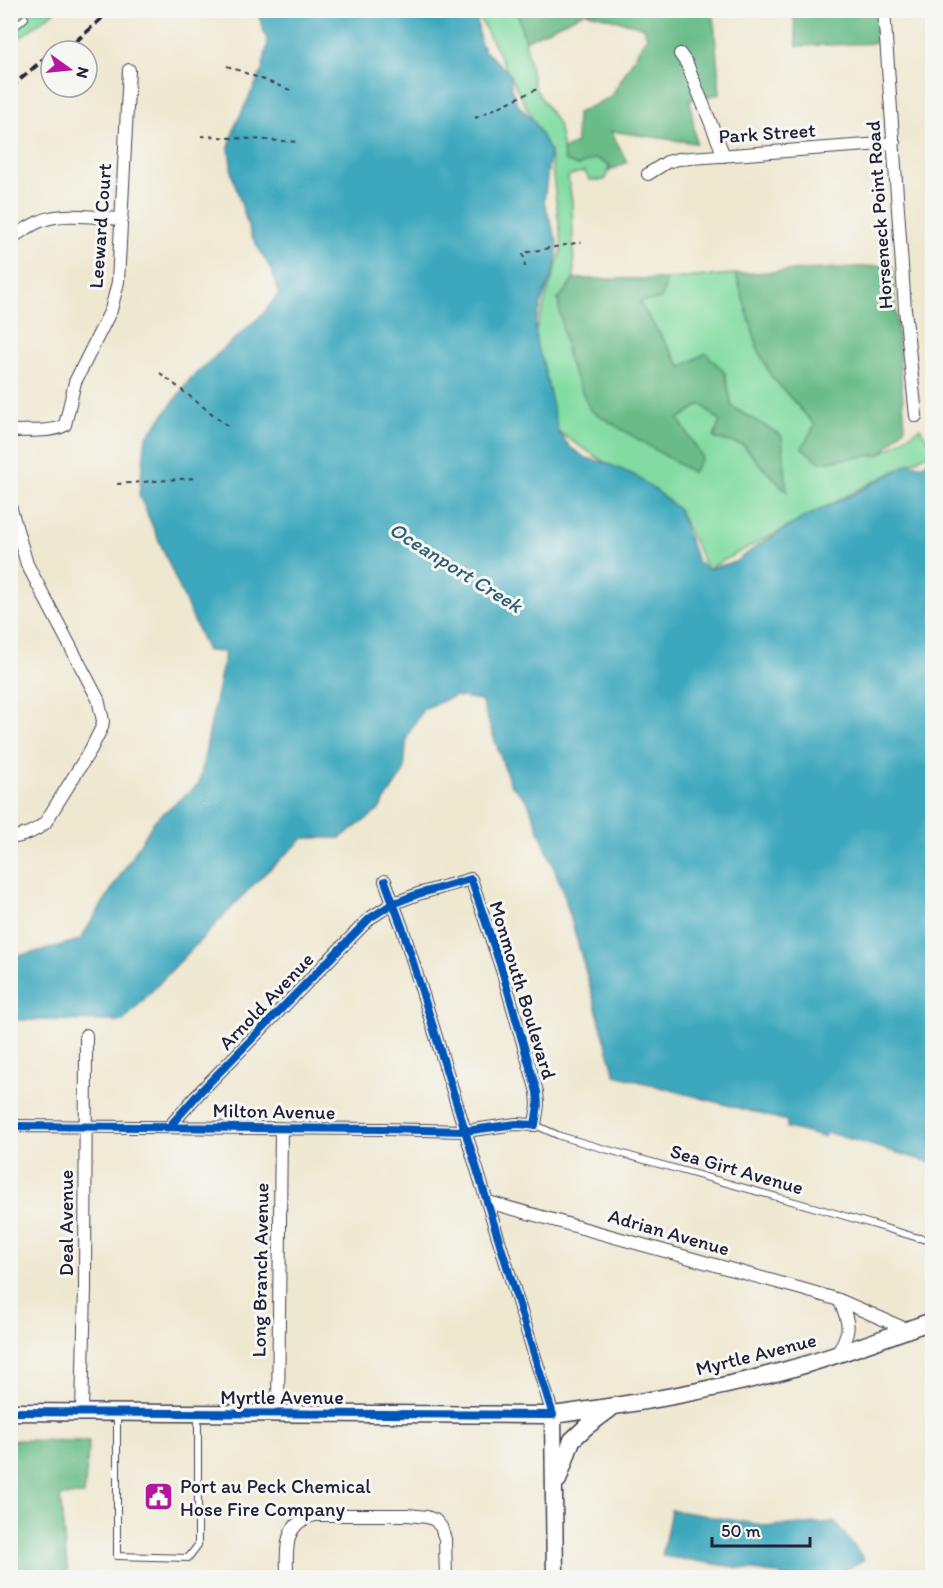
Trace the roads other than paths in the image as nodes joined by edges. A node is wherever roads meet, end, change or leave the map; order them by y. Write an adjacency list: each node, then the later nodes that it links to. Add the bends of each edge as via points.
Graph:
1 (884, 10): 6 (street, Horseneck Point Road)
2 (25, 18): 3 (lane)
3 (10, 32)
4 (680, 54): 7 (street)
5 (129, 70): 9 (street, Leeward Court)
6 (894, 143): 7 (street, Park Street); 11 (street, Horseneck Point Road)
7 (724, 156): 8 (street, Park Street, via 678,159)
8 (648, 174)
9 (122, 219): 10 (street, via 51,218); 12 (street, Leeward Court, via 117,290 77,377 65,425 49,430)
10 (16, 235)
11 (916, 416)
12 (10, 430)
13 (10, 506): 14 (street, via 27,564 98,699 103,721 91,749 45,823 24,836)
14 (10, 838)
15 (385, 882): 16 (street)
16 (392, 904): 18 (street, Monmouth Boulevard, via 471,879 537,1092); 21 (street, Arnold Avenue, via 370,918); 23 (street)
17 (86, 1035): 20 (street, Deal Avenue)
18 (535, 1125): 23 (street); 25 (lane, Sea Girt Avenue, via 598,1148)
19 (10, 1126): 20 (street, Milton Avenue)
20 (87, 1126): 21 (street, Milton Avenue); 32 (street, Deal Avenue)
21 (168, 1127): 22 (street, Milton Avenue)
22 (281, 1128): 23 (street, Milton Avenue); 35 (street, Long Branch Avenue)
23 (465, 1131): 24 (street)
24 (488, 1202): 26 (street, Adrian Avenue); 36 (street)
25 (933, 1241)
26 (839, 1300): 28 (street, Adrian Avenue); 29 (street, via 848,1317 848,1328)
27 (933, 1321): 28 (main road, Myrtle Avenue)
28 (908, 1330): 29 (main road, Myrtle Avenue)
29 (836, 1356): 30 (main road, Myrtle Avenue, via 733,1384)
30 (613, 1407): 36 (main road, Myrtle Avenue); 37 (main road, via 572,1440)
31 (10, 1412): 32 (main road, Myrtle Avenue)
32 (82, 1412): 33 (main road, Myrtle Avenue)
33 (117, 1412): 34 (main road, Myrtle Avenue); 34 (lane, via 117,1556 188,1558 198,1545)
34 (198, 1413): 35 (main road, Myrtle Avenue)
35 (278, 1413): 36 (main road, Myrtle Avenue)
36 (553, 1415): 37 (main road)
37 (554, 1492): 40 (main road)
38 (287, 1578): 39 (street, via 286,1547 290,1534 304,1518 315,1515 408,1515 435,1520 445,1539)
39 (446, 1578)
40 (555, 1578)

